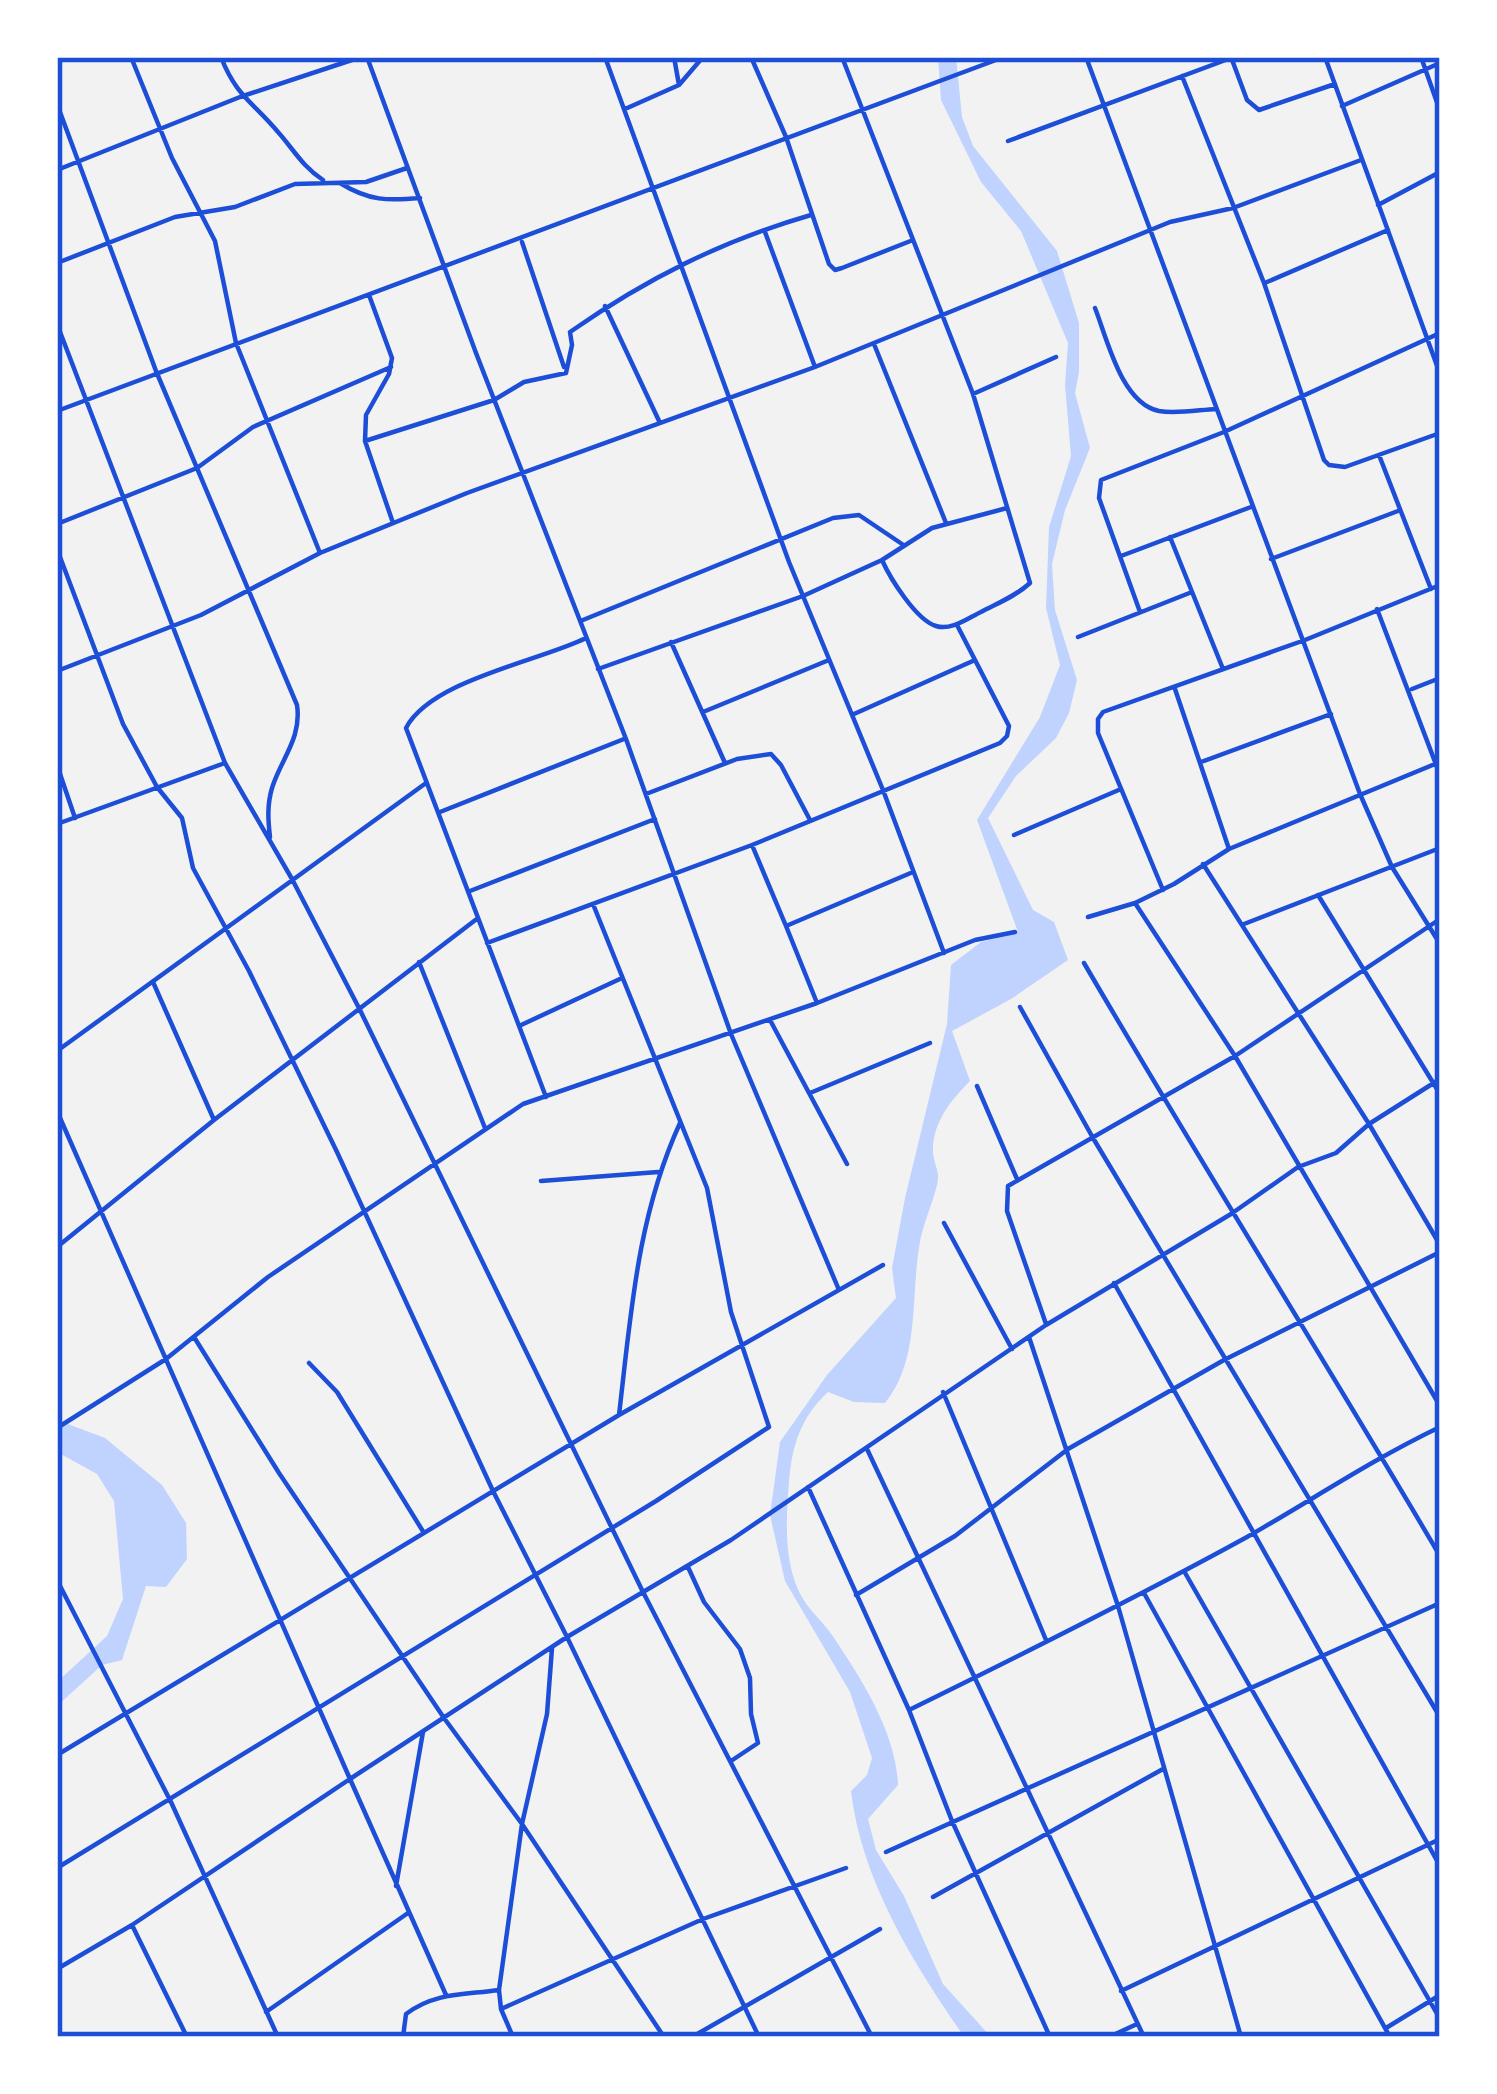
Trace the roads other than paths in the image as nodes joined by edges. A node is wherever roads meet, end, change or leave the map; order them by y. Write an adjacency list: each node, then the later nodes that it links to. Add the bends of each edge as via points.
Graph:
1 (131, 57): 26 (street)
2 (221, 57): 19 (street)
3 (364, 57): 19 (street); 31 (street)
4 (605, 57): 23 (street)
5 (674, 57): 18 (street)
6 (703, 57): 18 (street)
7 (751, 57): 27 (street)
8 (842, 57): 24 (street)
9 (1004, 57): 24 (street)
10 (1086, 57): 21 (street)
11 (1231, 57): 16 (street); 17 (street, via 1259,110)
12 (1325, 57): 17 (street)
13 (1421, 57): 15 (street)
14 (1440, 63): 15 (street)
15 (1425, 69): 22 (street); 25 (street)
16 (1182, 76): 21 (street); 39 (street)
17 (1335, 84): 22 (street)
18 (679, 86): 23 (street)
19 (240, 97): 26 (street); 34 (street)
20 (57, 104): 30 (street)
21 (1105, 104): 28 (street); 42 (street)
22 (1342, 106): 29 (street)
23 (625, 109): 36 (street)
24 (862, 109): 27 (street); 46 (street)
25 (1440, 112)
26 (160, 129): 30 (street); 40 (street)
27 (786, 137): 36 (street); 41 (street)
28 (1008, 141)
29 (1361, 160): 38 (street); 39 (street)
30 (79, 161): 32 (street); 47 (street)
31 (409, 166): 35 (street, via 366,182); 37 (street)
32 (57, 170)
33 (1440, 172): 38 (street)
34 (323, 180): 35 (street); 40 (street)
35 (339, 182): 37 (street, via 379,201)
36 (655, 189): 45 (street); 49 (street)
37 (420, 198): 50 (street)
38 (1378, 205): 43 (street)
39 (1233, 208): 42 (street); 51 (street)
40 (198, 211): 47 (street); 59 (street, via 215,241)
41 (811, 215): 44 (street); 46 (street, via 835,270)
42 (1150, 229): 55 (street); 72 (street)
43 (1388, 230): 51 (street); 58 (street)
44 (764, 232): 49 (street); 63 (street)
45 (521, 239): 50 (street); 65 (street)
46 (913, 240): 55 (street)
47 (110, 242): 48 (street); 64 (street)
48 (57, 263)
49 (681, 264): 53 (street); 68 (street)
50 (445, 268): 52 (street); 71 (street)
51 (1264, 283): 69 (street)
52 (369, 295): 59 (street); 62 (street)
53 (605, 306): 65 (street, via 570,332); 75 (street)
54 (1095, 308): 72 (street, via 1126,382 1144,404 1161,412)
55 (944, 317): 60 (street); 67 (street)
56 (57, 324): 70 (street)
57 (1440, 332): 58 (street)
58 (1429, 339): 66 (street); 69 (street)
59 (236, 343): 64 (street); 74 (street)
60 (874, 344): 63 (street); 87 (street)
61 (1056, 357): 67 (street)
62 (391, 367): 74 (street); 78 (street, via 367,416)
63 (815, 368): 68 (street)
64 (156, 371): 70 (street); 80 (street)
65 (566, 373): 71 (street, via 524,382)
66 (1440, 374)
67 (973, 394): 83 (street)
68 (730, 396): 75 (street); 90 (street)
69 (1304, 396): 76 (street); 79 (street, via 1328,465)
70 (86, 400): 73 (street); 82 (street)
71 (494, 400): 78 (street); 81 (street)
72 (1216, 409): 76 (street)
73 (57, 411)
74 (267, 420): 80 (street); 93 (street)
75 (660, 423): 81 (street)
76 (1224, 431): 84 (street); 94 (street, via 1101,481 1099,498)
77 (1440, 433): 79 (street)
78 (365, 441): 86 (street)
79 (1379, 455): 85 (street)
80 (196, 468): 82 (street); 99 (street)
81 (523, 474): 86 (street); 104 (street)
82 (123, 500): 88 (street); 106 (street)
83 (1009, 507): 87 (street); 105 (street, via 1030,583)
84 (1251, 508): 89 (street); 95 (street)
85 (1398, 511): 95 (street); 98 (street)
86 (393, 522): 93 (street)
87 (946, 523): 91 (street)
88 (57, 524)
89 (1170, 537): 94 (street); 100 (street)
90 (781, 538): 91 (street, via 852,514); 101 (street); 104 (street)
91 (902, 544): 96 (street)
92 (57, 549): 111 (street)
93 (320, 553): 99 (street)
94 (1120, 556): 103 (street)
95 (1271, 559): 110 (street)
96 (882, 560): 101 (street); 105 (street, via 928,622)
97 (1440, 585): 98 (street)
98 (1431, 589): 102 (street)
99 (247, 592): 106 (street); 142 (street, via 299,713 268,807)
100 (1192, 592): 103 (street); 115 (street)
101 (802, 596): 109 (street); 112 (street)
102 (1377, 609): 110 (street); 119 (street)
103 (1140, 612): 107 (street)
104 (580, 621): 108 (street)
105 (956, 624): 113 (street)
106 (171, 627): 111 (street); 126 (street)
107 (1078, 637)
108 (587, 638): 114 (street); 130 (street, via 497,668 414,715 406,734)
109 (671, 640): 114 (street); 120 (street)
110 (1304, 640): 115 (street); 121 (street)
111 (95, 656): 116 (street); 131 (street)
112 (829, 660): 120 (street); 122 (street)
113 (975, 660): 122 (street); 133 (street, via 1007,736)
114 (598, 669): 123 (street)
115 (1223, 669): 118 (street)
116 (57, 671)
117 (1440, 678): 119 (street)
118 (1174, 687): 124 (street); 132 (street, via 1098,719)
119 (1410, 690): 125 (street)
120 (703, 712): 127 (street)
121 (1331, 714): 124 (street); 135 (street)
122 (853, 715): 133 (street)
123 (626, 739): 134 (street); 136 (street)
124 (1200, 762): 145 (street)
125 (1438, 763): 129 (street); 135 (street)
126 (225, 764): 131 (street); 142 (street)
127 (725, 764): 134 (street); 139 (street, via 770,754)
128 (57, 766): 137 (street)
129 (1440, 775)
130 (426, 783): 136 (street); 150 (street)
131 (157, 787): 137 (street); 161 (street, via 182,818 193,868)
132 (1121, 789): 141 (street); 151 (street)
133 (884, 790): 139 (street); 149 (street)
134 (646, 794): 138 (street)
135 (1360, 794): 145 (street); 147 (street)
136 (440, 812): 152 (street)
137 (75, 818): 140 (street)
138 (656, 819): 148 (street); 152 (street)
139 (810, 820): 143 (street)
140 (57, 824)
141 (1014, 835)
142 (270, 842): 150 (street)
143 (752, 845): 148 (street); 162 (street)
144 (1440, 848): 147 (street)
145 (1229, 849): 146 (street)
146 (1203, 864): 151 (street); 159 (street)
147 (1392, 867): 153 (street); 160 (street)
148 (674, 872): 155 (street); 178 (street)
149 (913, 872): 162 (street); 166 (street)
150 (292, 879): 161 (street); 174 (street)
151 (1162, 890): 154 (street)
152 (470, 891): 156 (street)
153 (1318, 896): 159 (street); 169 (street)
154 (1136, 903): 157 (street); 181 (street)
155 (593, 904): 164 (street); 170 (street)
156 (478, 917): 164 (street); 167 (street)
157 (1088, 917)
158 (1440, 919): 160 (street)
159 (1242, 924): 175 (street)
160 (1427, 925): 165 (street); 169 (street)
161 (226, 926): 171 (street); 183 (street)
162 (786, 926): 172 (street)
163 (1015, 932): 166 (street)
164 (488, 943): 177 (street)
165 (1440, 944)
166 (944, 952): 172 (street)
167 (418, 962): 174 (street); 194 (street)
168 (1084, 963): 189 (street)
169 (1362, 971): 175 (street); 184 (street)
170 (622, 978): 177 (street); 182 (street)
171 (152, 981): 180 (street); 191 (street)
172 (817, 1003): 176 (street)
173 (1020, 1007): 195 (street)
174 (360, 1010): 183 (street); 196 (street)
175 (1298, 1015): 181 (street); 193 (street)
176 (770, 1020): 178 (street); 186 (street)
177 (519, 1025): 188 (street)
178 (731, 1034): 182 (street); 212 (street)
179 (930, 1043): 186 (street)
180 (57, 1051)
181 (1235, 1056): 189 (street); 198 (street)
182 (658, 1059): 188 (street); 192 (street)
183 (292, 1061): 191 (street); 203 (street)
184 (1437, 1081): 187 (street); 193 (street)
185 (977, 1086): 200 (street)
186 (810, 1093): 197 (street)
187 (1440, 1094)
188 (545, 1097): 194 (street)
189 (1163, 1099): 195 (street); 204 (street)
190 (57, 1112): 202 (street)
191 (214, 1120): 202 (street)
192 (681, 1122): 199 (street); 217 (street, via 711,1202)
193 (1369, 1124): 198 (street, via 1336,1154); 207 (street)
194 (485, 1128): 196 (street)
195 (1093, 1138): 200 (street); 208 (street)
196 (435, 1163): 203 (street); 228 (street)
197 (847, 1164)
198 (1298, 1167): 204 (street); 211 (street)
199 (658, 1172): 201 (street); 225 (street, via 639,1246)
200 (1017, 1179): 214 (street, via 1006,1191 1006,1211)
201 (542, 1181)
202 (100, 1211): 206 (street); 219 (street)
203 (365, 1212): 215 (street); 233 (street)
204 (1231, 1214): 208 (street); 213 (street)
205 (944, 1223): 218 (street)
206 (57, 1247)
207 (1440, 1248): 211 (street)
208 (1162, 1255): 210 (street); 220 (street)
209 (883, 1265): 212 (street)
210 (1114, 1283): 214 (street); 222 (street)
211 (1370, 1285): 213 (street); 224 (street)
212 (839, 1290): 217 (street)
213 (1299, 1320): 220 (street); 231 (street)
214 (1046, 1324): 216 (street)
215 (194, 1337): 219 (street); 244 (street)
216 (1029, 1337): 218 (street); 230 (street)
217 (741, 1346): 225 (street); 236 (street, via 767,1430)
218 (1012, 1349): 223 (street)
219 (166, 1359): 227 (street); 251 (street)
220 (1224, 1360): 222 (street); 234 (street)
221 (309, 1363): 238 (street, via 337,1392)
222 (1171, 1390): 230 (street); 237 (street)
223 (944, 1392): 229 (street); 235 (street)
224 (1440, 1406)
225 (619, 1415): 228 (street)
226 (1440, 1427): 231 (street)
227 (57, 1428)
228 (573, 1444): 233 (street); 236 (street)
229 (867, 1449): 232 (street); 240 (street)
230 (1068, 1449): 235 (street); 250 (street)
231 (1381, 1455): 234 (street); 239 (street)
232 (808, 1487): 241 (street); 248 (street)
233 (493, 1491): 238 (street); 243 (street)
234 (1308, 1499): 237 (street); 252 (street)
235 (991, 1508): 240 (street); 254 (street)
236 (612, 1526): 243 (street); 246 (street)
237 (1254, 1532): 242 (street); 257 (street)
238 (424, 1533): 244 (street)
239 (1440, 1556)
240 (919, 1560): 248 (street); 258 (street)
241 (688, 1565): 246 (street); 269 (street, via 750,1678 758,1743)
242 (1184, 1571): 247 (street); 259 (street)
243 (535, 1573): 253 (street); 256 (street)
244 (352, 1576): 251 (street); 256 (street)
245 (57, 1580): 263 (street)
246 (642, 1590): 253 (street); 269 (street)
247 (1144, 1593): 250 (street); 261 (street)
248 (856, 1595): 262 (street)
249 (1440, 1603): 252 (street)
250 (1118, 1606): 254 (street); 267 (street)
251 (280, 1620): 260 (street); 263 (street)
252 (1387, 1626): 257 (street); 264 (street)
253 (567, 1637): 255 (street); 291 (street)
254 (1046, 1640): 258 (street)
255 (552, 1648): 265 (street); 275 (street, via 547,1714)
256 (404, 1654): 260 (street); 265 (street)
257 (1322, 1655): 259 (street); 278 (street)
258 (972, 1679): 262 (street); 272 (street)
259 (1252, 1689): 261 (street); 285 (street)
260 (319, 1708): 271 (street); 273 (street)
261 (1211, 1708): 267 (street); 289 (street)
262 (909, 1710): 274 (street)
263 (124, 1713): 268 (street); 273 (street)
264 (1440, 1717)
265 (444, 1718): 266 (street); 275 (street)
266 (423, 1732): 271 (street); 287 (street)
267 (1152, 1733): 270 (street); 272 (street)
268 (57, 1755)
269 (730, 1761): 286 (street)
270 (1163, 1769): 276 (street); 294 (street)
271 (350, 1778): 284 (street); 287 (street)
272 (1027, 1790): 274 (street); 276 (street)
273 (171, 1802): 281 (street); 284 (street)
274 (952, 1821): 279 (street); 283 (street)
275 (522, 1824): 296 (street); 298 (street)
276 (1046, 1831): 283 (street); 299 (street)
277 (1440, 1839): 278 (street)
278 (1428, 1846): 280 (street); 285 (street)
279 (886, 1852)
280 (1440, 1866)
281 (57, 1868)
282 (846, 1868): 286 (street)
283 (974, 1871): 288 (street); 319 (street)
284 (202, 1876): 292 (street); 305 (street)
285 (1361, 1878): 289 (street); 302 (street)
286 (794, 1884): 291 (street); 295 (street)
287 (396, 1888): 290 (street)
288 (933, 1897)
289 (1316, 1900): 294 (street); 309 (street)
290 (407, 1913): 300 (street); 305 (street)
291 (703, 1919): 296 (street); 304 (street)
292 (132, 1925): 297 (street); 310 (street)
293 (880, 1929): 295 (street)
294 (1215, 1947): 299 (street); 322 (street)
295 (832, 1959): 304 (street); 318 (street)
296 (612, 1960): 303 (street); 315 (street)
297 (57, 1969)
298 (499, 1990): 300 (street); 303 (street)
299 (1121, 1991): 308 (street)
300 (446, 1995): 312 (street, via 406,2014)
301 (1440, 1995): 302 (street)
302 (1430, 2002): 306 (street); 309 (street)
303 (501, 2009): 307 (street)
304 (746, 2009): 316 (street); 317 (street)
305 (266, 2012): 311 (street)
306 (1440, 2019)
307 (504, 2022): 313 (street); 314 (street)
308 (1137, 2024): 320 (street); 321 (street)
309 (1386, 2028): 323 (street)
310 (188, 2037)
311 (278, 2037)
312 (403, 2037)
313 (501, 2037)
314 (513, 2037)
315 (664, 2037)
316 (692, 2037)
317 (759, 2037)
318 (872, 2037)
319 (1050, 2037)
320 (1109, 2037)
321 (1144, 2037)
322 (1241, 2037)
323 (1390, 2037)

